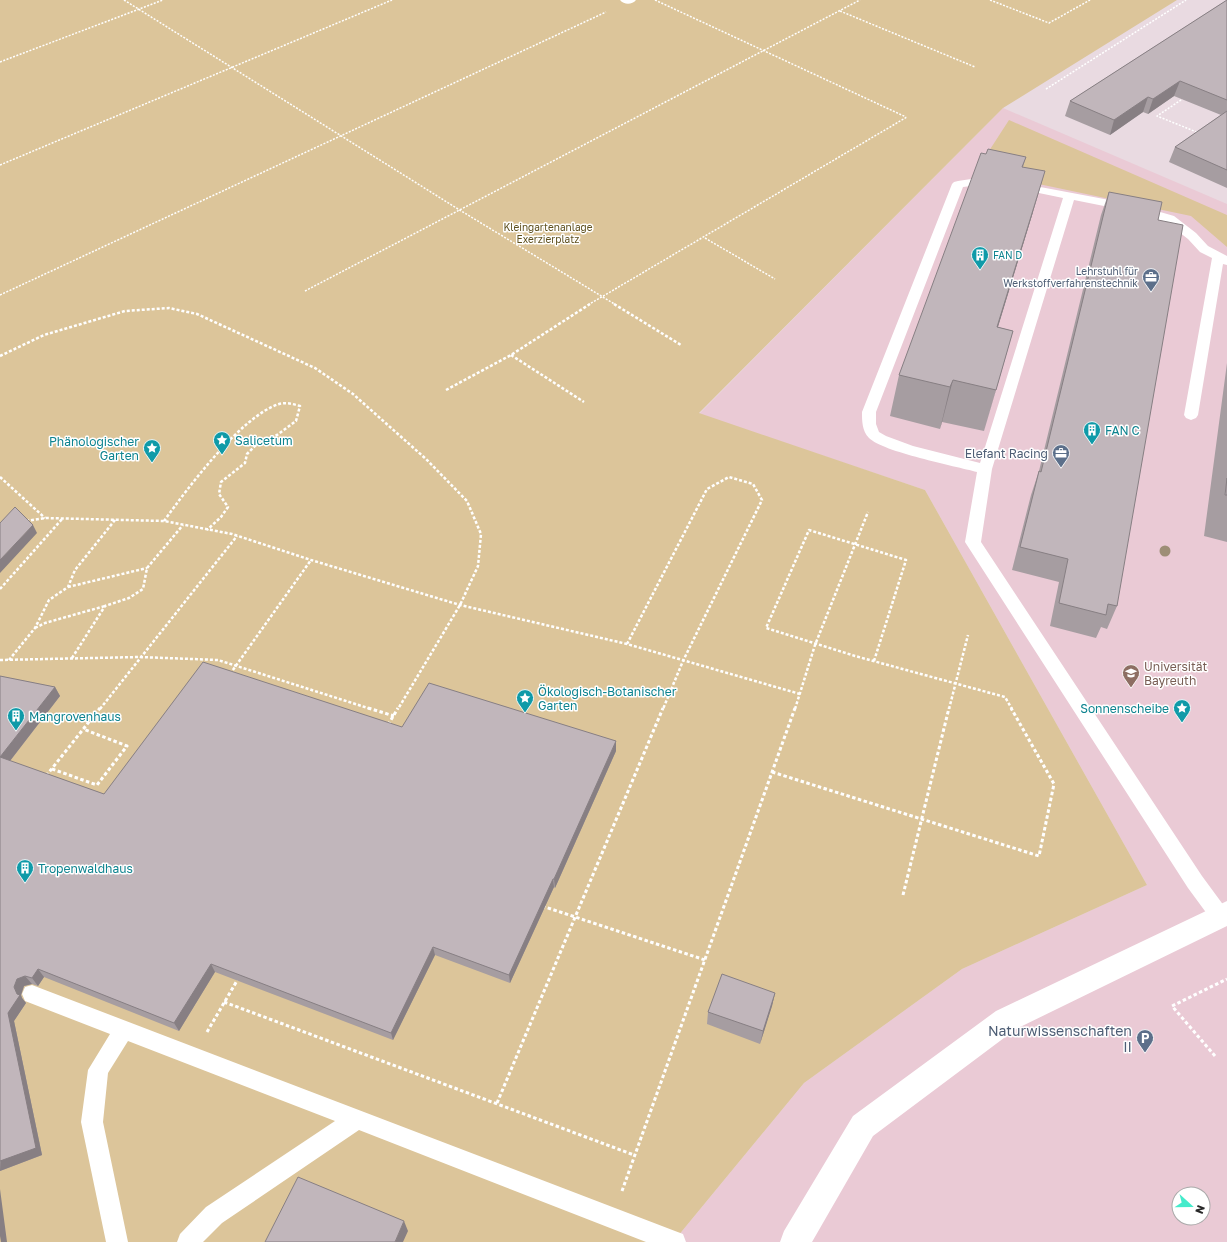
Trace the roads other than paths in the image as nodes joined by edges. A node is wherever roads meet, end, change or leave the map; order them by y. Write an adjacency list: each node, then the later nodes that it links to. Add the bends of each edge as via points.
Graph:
1 (1069, 196): 2 (lane, via 1136,209 1170,219 1204,249); 4 (lane); 4 (lane, via 984,180 958,184 870,412 869,428 875,437 911,450)
2 (1222, 260): 3 (lane)
3 (1191, 415)
4 (985, 469): 5 (lane, via 973,542 1191,876)
5 (1224, 914): 12 (street, via 1006,1020 863,1126)
6 (32, 994): 7 (lane)
7 (124, 1029): 8 (lane); 9 (lane, via 98,1070 92,1122)
8 (356, 1120): 10 (lane, via 214,1214); 11 (lane)
9 (117, 1242)
10 (188, 1242)
11 (675, 1242)
12 (796, 1242)

